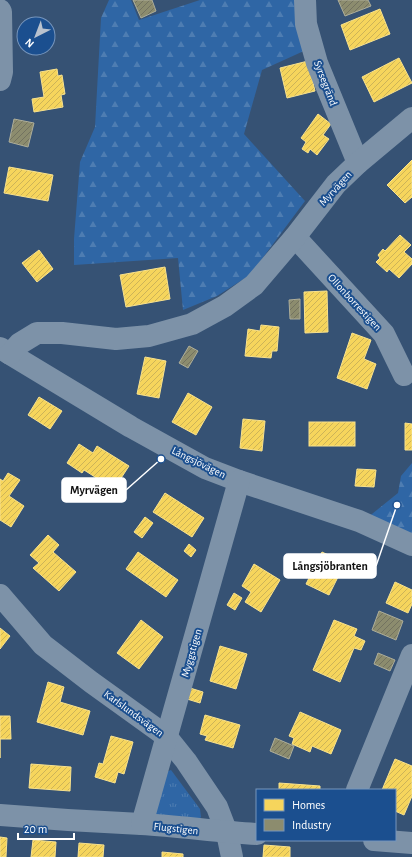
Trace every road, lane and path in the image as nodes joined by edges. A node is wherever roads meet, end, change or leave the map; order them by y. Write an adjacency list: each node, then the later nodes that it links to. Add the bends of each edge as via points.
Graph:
1 (305, 0): 5 (street, Syrsegränd, via 306,24 317,63)
2 (4, 8): 3 (street)
3 (0, 80)
4 (412, 118): 5 (street, Myrvägen)
5 (358, 163): 6 (street, Myrvägen, via 336,184)
6 (295, 237): 7 (street, Myrvägen, via 254,284 225,306 192,324 149,336 116,339 37,333); 8 (street, Ollonborrestigen, via 384,334)
7 (5, 351): 9 (street, Långsjövägen, via 131,427 205,468)
8 (404, 375)
9 (239, 481): 10 (street, Långsjövägen, via 359,520); 13 (street, Myggstigen)
10 (412, 545)
11 (0, 595): 13 (street, Karlslundsvägen, via 42,645)
12 (412, 656): 14 (street)
13 (166, 736): 16 (street, Myggstigen); 17 (street, Karlslundsvägen, via 217,807)
14 (357, 789)
15 (0, 815): 16 (street, Flugstigen)
16 (142, 824): 17 (street, Flugstigen)
17 (227, 833): 18 (street, Flugstigen); 21 (street, Karlslundsvägen)
18 (256, 834)
19 (387, 841): 20 (street)
20 (412, 843)
21 (232, 857)

